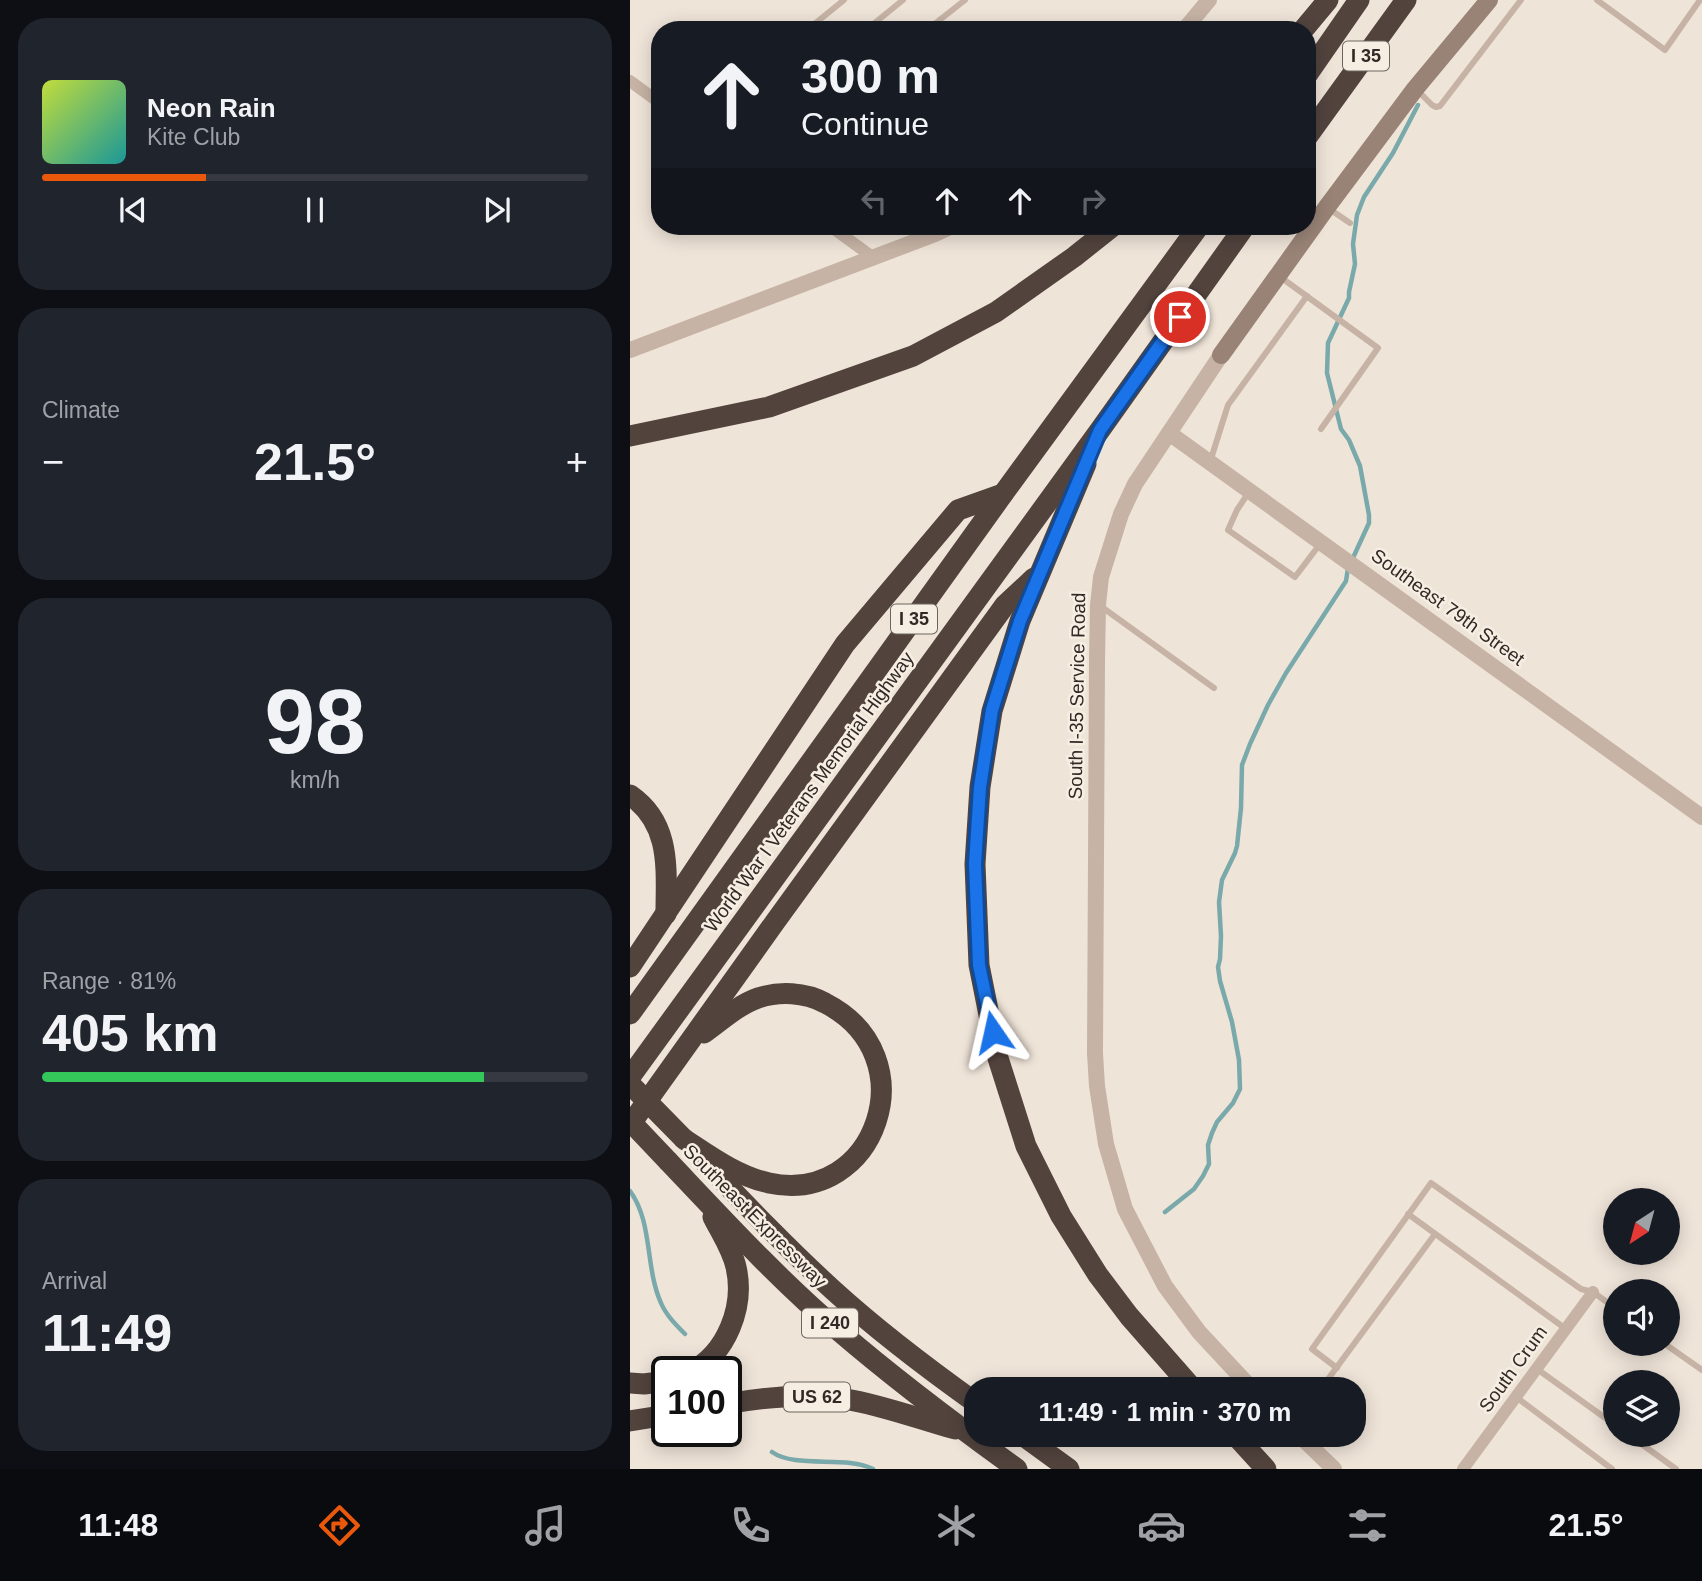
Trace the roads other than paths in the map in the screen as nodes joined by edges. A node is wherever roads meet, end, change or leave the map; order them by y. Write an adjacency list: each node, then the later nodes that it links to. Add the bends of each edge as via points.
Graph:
1 (844, 0): 12 (lane)
2 (903, 0): 13 (lane)
3 (965, 0): 14 (lane)
4 (1209, 0): 15 (street)
5 (1328, 0): 16 (highway)
6 (1359, 0): 17 (highway, I 35)
7 (1406, 0): 21 (highway, I 35)
8 (1489, 0): 19 (main road, South I-35 Service Road)
9 (1521, 0): 19 (lane, via 1440,106 1432,106)
10 (1597, 0): 11 (lane, via 1665,50)
11 (1700, 0)
12 (818, 21)
13 (877, 21)
14 (938, 21)
15 (1192, 21)
16 (1310, 21)
17 (1316, 62)
18 (630, 82): 20 (street)
19 (1415, 89): 22 (main road, South I-35 Service Road)
20 (651, 97)
21 (1316, 125)
22 (1327, 207): 23 (main road, South I-35 Service Road); 24 (lane)
23 (1316, 222)
24 (1350, 223)
25 (842, 235): 31 (street)
26 (932, 235): 31 (street)
27 (1101, 235): 39 (highway, via 996,312 913,356 769,407)
28 (1192, 235): 42 (highway, World War I Veterans Memorial Highway / I 35)
29 (1239, 235): 37 (highway, World War I Veterans Memorial Highway / I 35)
30 (1307, 235): 32 (main road, South I-35 Service Road)
31 (874, 258): 34 (street)
32 (1278, 275): 33 (lane); 35 (main road, South I-35 Service Road)
33 (1307, 296): 36 (lane, via 1378,348); 40 (lane, via 1227,405)
34 (630, 350)
35 (1222, 355): 38 (street, South I-35 Service Road)
36 (1321, 429)
37 (1100, 430): 44 (highway); 53 (highway, World War I Veterans Memorial Highway / I 35)
38 (1169, 433): 40 (street, Southeast 79th Street); 45 (street, South I-35 Service Road, via 1121,514 1101,577)
39 (630, 436)
40 (1210, 462): 41 (street, Southeast 79th Street)
41 (1250, 491): 43 (street, Southeast 79th Street); 43 (lane, via 1228,530 1295,577)
42 (1003, 494): 49 (highway, via 958,510 845,644); 51 (highway, World War I Veterans Memorial Highway / I 35)
43 (1321, 542): 48 (street, Southeast 79th Street)
44 (1040, 573): 52 (highway, via 1005,606); 68 (highway, via 992,710 980,787 975,864 979,965 997,1055 1037,1169 1098,1275)
45 (1098, 605): 46 (lane); 69 (street, South I-35 Service Road, via 1095,1053 1106,1144 1125,1209 1165,1286)
46 (1214, 688)
47 (630, 794): 49 (highway, via 662,836)
48 (1702, 817)
49 (666, 914): 50 (highway)
50 (630, 967)
51 (630, 1014)
52 (688, 1045): 55 (highway); 56 (highway, via 758,998 804,995 833,1007 860,1029 876,1056 882,1089 876,1123 857,1154 832,1174 804,1184 754,1178)
53 (630, 1077)
54 (630, 1084): 56 (highway, Southeast Expressway / I 240, bridge)
55 (630, 1123): 57 (highway, Southeast Expressway / I 240, bridge)
56 (684, 1139): 73 (highway, Southeast Expressway / I 240, via 835,1292)
57 (704, 1199): 64 (highway, via 731,1252 738,1296 730,1328); 79 (highway, Southeast Expressway / I 240, via 838,1330)
58 (1408, 1214): 59 (lane); 60 (lane, via 1431,1182 1581,1289); 65 (lane, via 1311,1349)
59 (1435, 1234): 62 (lane); 65 (lane)
60 (1593, 1292): 61 (lane); 62 (street, South Crum)
61 (1603, 1299)
62 (1566, 1329): 66 (street, South Crum)
63 (1680, 1355): 67 (lane)
64 (712, 1356)
65 (1336, 1368): 70 (lane)
66 (1537, 1368): 74 (street, South Crum); 76 (lane)
67 (1702, 1370)
68 (1183, 1377)
69 (1241, 1377)
70 (1329, 1377)
71 (630, 1383): 72 (highway)
72 (651, 1383)
73 (964, 1395)
74 (1516, 1397): 86 (street, South Crum); 91 (lane)
75 (742, 1401): 80 (highway, US 62, via 844,1398)
76 (1603, 1416)
77 (651, 1418): 78 (highway)
78 (630, 1421)
79 (964, 1431)
80 (964, 1432)
81 (986, 1447): 87 (highway, Southeast Expressway / I 240)
82 (1039, 1447): 88 (highway)
83 (1246, 1447): 89 (highway)
84 (1311, 1447): 90 (street)
85 (1646, 1447): 92 (lane)
86 (1469, 1467)
87 (1017, 1469)
88 (1069, 1469)
89 (1266, 1469)
90 (1334, 1469)
91 (1612, 1469)
92 (1676, 1469)

